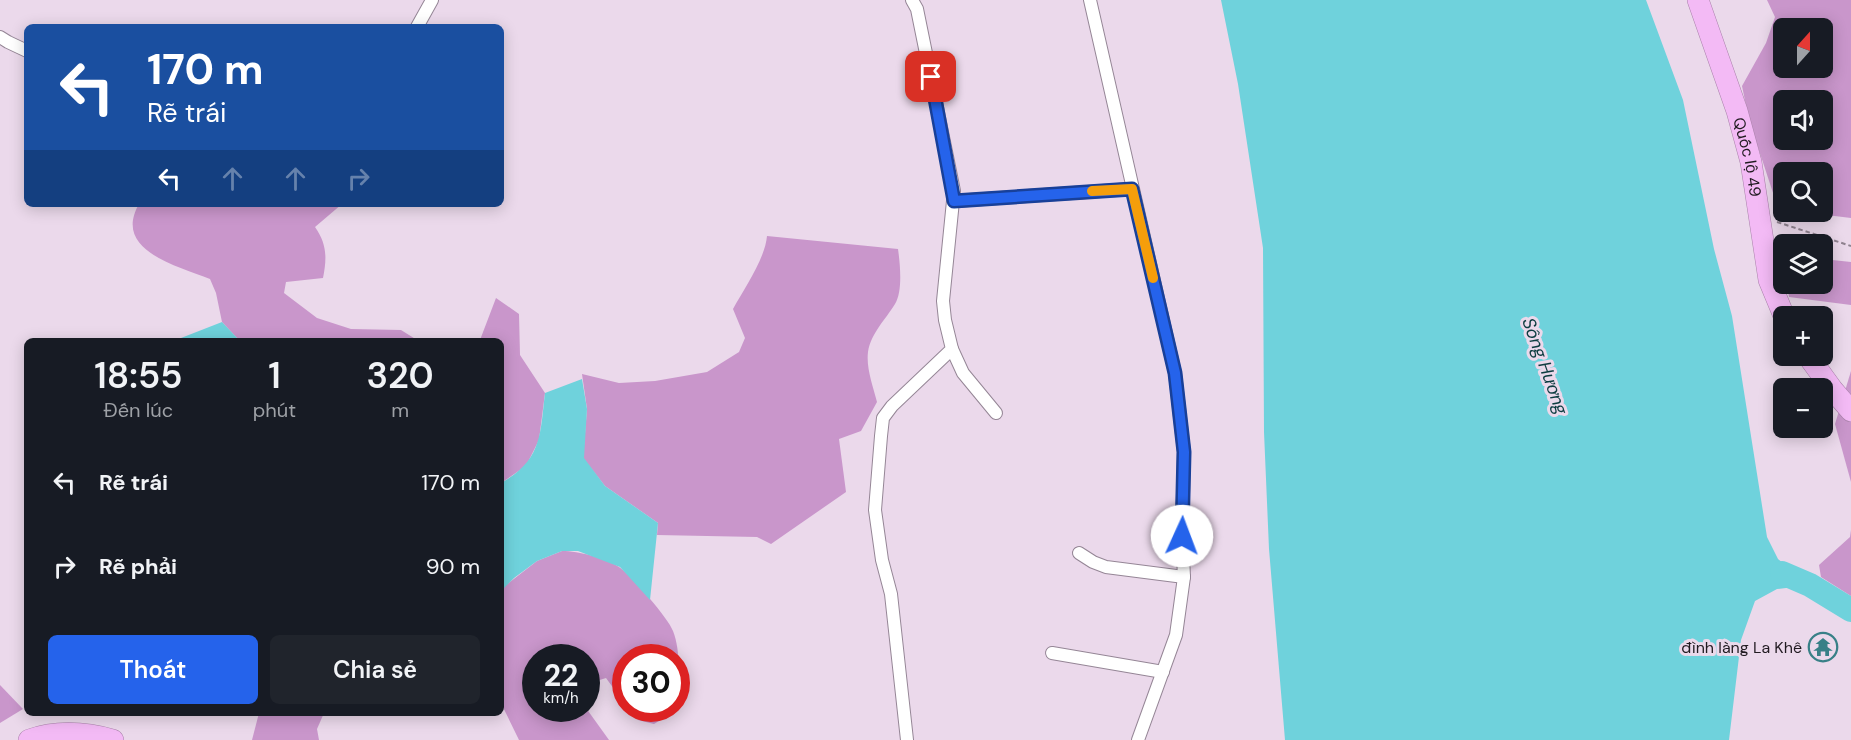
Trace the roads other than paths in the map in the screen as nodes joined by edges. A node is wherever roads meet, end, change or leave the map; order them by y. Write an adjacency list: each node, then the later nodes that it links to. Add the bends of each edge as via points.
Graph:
1 (432, 0): 5 (street)
2 (912, 0): 9 (street, via 917,9)
3 (1090, 0): 8 (street)
4 (1698, 0): 10 (highway, Quốc lộ 49, via 1748,152 1769,280)
5 (419, 24)
6 (0, 37): 7 (street)
7 (24, 49)
8 (1132, 189): 9 (street); 16 (street, via 1175,373 1184,452)
9 (954, 201): 11 (street, via 943,301)
10 (1780, 306)
11 (952, 349): 14 (street, via 963,373); 21 (street, via 883,418 875,510 891,594)
12 (1815, 366): 13 (highway)
13 (1851, 411)
14 (996, 412)
15 (1079, 553): 16 (street, via 1106,567)
16 (1184, 577): 18 (street, via 1176,635)
17 (1052, 653): 18 (street)
18 (1163, 672): 22 (street)
19 (29, 740): 20 (highway, via 70,733)
20 (113, 740)
21 (907, 740)
22 (1138, 740)

